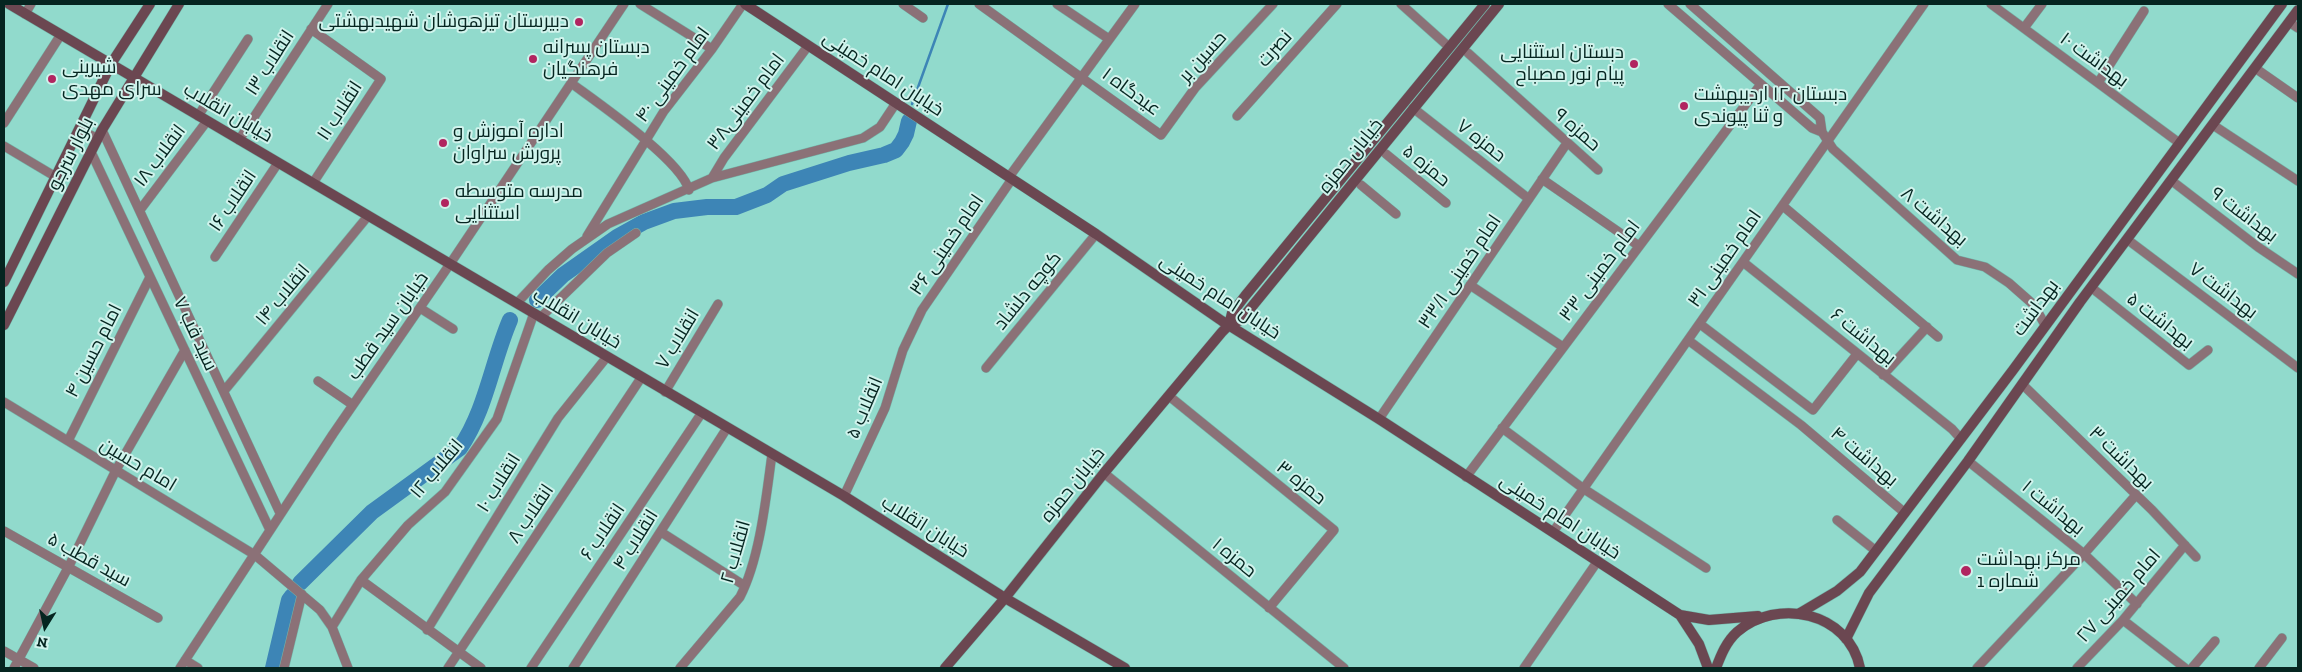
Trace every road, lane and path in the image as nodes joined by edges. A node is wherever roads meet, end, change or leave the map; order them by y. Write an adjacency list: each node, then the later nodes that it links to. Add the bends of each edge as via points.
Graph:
1 (9, 4): 26 (street, خیابان انقلاب)
2 (31, 4): 26 (street)
3 (150, 4): 38 (street, بلوار سرجو)
4 (179, 4): 41 (street, بلوار سرجو)
5 (328, 4): 30 (street, انقلاب ۱۳)
6 (624, 4): 42 (street, خیابان سید قطب)
7 (640, 4): 35 (street)
8 (744, 4): 34 (street, خیابان امام خمینی); 35 (street, امام خمینی ۴۰)
9 (903, 4): 27 (street)
10 (979, 4): 40 (street, عیدگاه ۱)
11 (1057, 4): 33 (street)
12 (1135, 4): 33 (street, امام خمینی ۳۶)
13 (1273, 4): 55 (street, حسین بر, via 1195,88)
14 (1337, 4): 48 (street, نصرت)
15 (1401, 4): 36 (street)
16 (1485, 4): 36 (street, خیابان حمزه)
17 (1498, 4): 36 (street, خیابان حمزه)
18 (1668, 4): 44 (street)
19 (1690, 4): 53 (street, بهداشت ۸, via 1820,118)
20 (1924, 4): 58 (street, امام خمینی ۳۱)
21 (1991, 4): 29 (street, بهداشت ۱۰)
22 (2042, 4): 29 (street)
23 (2282, 4): 59 (street, بهداشت)
24 (2298, 10): 28 (street, بهداشت)
25 (2144, 12): 43 (street)
26 (25, 14): 31 (street, خیابان انقلاب)
27 (924, 18)
28 (2294, 25): 39 (street, بهداشت)
29 (2024, 28): 43 (street, بهداشت ۱۰)
30 (312, 29): 56 (street, انقلاب ۱۳); 72 (street, انقلاب ۱۱, via 381,79)
31 (60, 36): 38 (street, خیابان انقلاب); 50 (street)
32 (248, 39): 49 (street, انقلاب ۱۸)
33 (1109, 39): 40 (street, امام خمینی ۳۶)
34 (808, 46): 46 (street, خیابان امام خمینی); 67 (street, امام خمینی۳۸)
35 (712, 49): 57 (street, امام خمینی ۴۰)
36 (1453, 50): 47 (street, خیابان حمزه); 100 (street, خیابان حمزه, via 1245,296 1232,313)
37 (1468, 53): 60 (street, حمزه ۹)
38 (111, 64): 41 (street, خیابان انقلاب); 52 (street, بلوار سرجو)
39 (2255, 68): 45 (street); 51 (street, بهداشت)
40 (1081, 76): 55 (street, عیدگاه ۱); 68 (street, امام خمینی ۳۶)
41 (133, 78): 49 (street, خیابان انقلاب); 54 (street, بلوار سرجو)
42 (571, 83): 57 (street); 88 (street, خیابان سید قطب)
43 (2098, 83): 59 (street, بهداشت ۱۰)
44 (1761, 84): 53 (street, via 1812,128); 85 (street, امام خمینی ۳۳)
45 (2298, 98)
46 (896, 103): 67 (street, via 880,127 863,138); 68 (street, خیابان امام خمینی)
47 (1412, 108): 75 (street, حمزه ۷); 100 (street, خیابان حمزه, via 1241,320)
48 (1237, 116)
49 (203, 118): 56 (street, خیابان انقلاب); 78 (street, انقلاب ۱۸)
50 (4, 123)
51 (2213, 125): 70 (street, بهداشت); 71 (street)
52 (79, 129): 54 (street); 66 (street, بلوار سرجو)
53 (1822, 132): 58 (street, بهداشت ۸)
54 (100, 134): 62 (street, بلوار سرجو); 78 (street)
55 (1161, 134)
56 (239, 140): 64 (street, خیابان انقلاب)
57 (646, 140): 74 (street, via 687,180); 83 (street, امام خمینی ۴۰)
58 (1828, 142): 77 (street, امام خمینی ۳۱); 101 (street, بهداشت ۸, via 1957,260 1985,267 2034,305)
59 (2178, 142): 101 (street, بهداشت)
60 (1567, 143): 65 (street, حمزه ۹); 69 (street, امام خمینی ۳۳/۱)
61 (4, 146): 66 (street)
62 (91, 152): 90 (street, سید قب ۷); 99 (street, بلوار سرجو)
63 (1386, 154): 76 (street, حمزه ۵)
64 (278, 163): 72 (street, خیابان انقلاب); 86 (street, انقلاب ۱۶)
65 (1598, 170)
66 (56, 176): 91 (street, بلوار سرجو)
67 (712, 178): 74 (street)
68 (1010, 178): 82 (street, خیابان امام خمینی); 104 (street, امام خمینی ۳۶)
69 (1542, 179): 75 (street, امام خمینی ۳۳/۱); 85 (street)
70 (2172, 181): 84 (street, بهداشت); 89 (street, بهداشت ۹)
71 (2298, 181)
72 (313, 183): 80 (street, خیابان انقلاب)
73 (1361, 185): 79 (street)
74 (690, 190): 83 (street, via 608,224)
75 (1529, 199): 92 (street, امام خمینی ۳۳/۱)
76 (1446, 203)
77 (1783, 206): 87 (street, امام خمینی ۳۱); 102 (street)
78 (140, 210): 120 (street)
79 (1396, 214)
80 (368, 216): 88 (street, خیابان انقلاب); 120 (street, انقلاب ۱۴, via 224,391)
81 (636, 233): 97 (street, via 607,253)
82 (1096, 234): 100 (street, خیابان امام خمینی); 112 (street, کوچه دلشاد)
83 (585, 238): 94 (street)
84 (2128, 240): 93 (street, بهداشت); 113 (street, بهداشت ۷)
85 (1639, 246): 107 (street, امام خمینی ۳۳)
86 (215, 257)
87 (1743, 262): 98 (street, امام خمینی ۳۱); 110 (street, بهداشت ۶)
88 (450, 264): 94 (street, خیابان انقلاب); 96 (street, خیابان سید قطب)
89 (2298, 274)
90 (150, 277): 108 (street, سید قب ۷); 129 (street, امام حسین ۴)
91 (4, 282)
92 (1470, 285): 107 (street); 125 (street, امام خمینی ۳۳/۱)
93 (2092, 288): 109 (street, بهداشت ۵, via 2189,365); 118 (street, بهداشت)
94 (517, 303): 97 (street, خیابان انقلاب)
95 (718, 304): 119 (street, انقلاب ۷)
96 (420, 308): 103 (street); 123 (street, خیابان سید قطب)
97 (537, 315): 111 (street, خیابان انقلاب); 154 (street, انقلاب ۱۲, via 497,418 445,492 408,525)
98 (1700, 324): 106 (street, امام خمینی ۳۱); 110 (street, via 1814,410)
99 (4, 325)
100 (1228, 325): 121 (street, خیابان حمزه); 125 (street, خیابان امام خمینی)
101 (2045, 326): 114 (street, بهداشت)
102 (1927, 327): 105 (street); 115 (street)
103 (453, 329)
104 (911, 330): 137 (street, انقلاب ۵, via 885,408)
105 (1938, 337)
106 (1688, 340): 135 (street, امام خمینی ۳۱); 139 (street, بهداشت ۴, via 1801,426)
107 (1563, 347): 127 (street, امام خمینی ۳۳)
108 (185, 350): 132 (street); 141 (street, سید قب ۷)
109 (2208, 350)
110 (1857, 354): 115 (street, بهداشت ۶)
111 (606, 358): 116 (street, خیابان انقلاب); 166 (street, انقلاب ۱۰, via 558,418)
112 (986, 368)
113 (2298, 368)
114 (2013, 370): 118 (street); 128 (street, بهداشت)
115 (1883, 374): 128 (street, بهداشت ۶)
116 (641, 378): 119 (street, خیابان انقلاب); 171 (street, انقلاب ۸)
117 (318, 381): 123 (street)
118 (2023, 382): 131 (street, بهداشت); 136 (street, بهداشت ۳)
119 (665, 392): 124 (street, خیابان انقلاب)
120 (225, 394): 138 (street)
121 (1169, 396): 133 (street, خیابان حمزه); 159 (street, حمزه ۳, via 1334,530)
122 (4, 402): 129 (street, امام حسین)
123 (353, 405): 138 (street, خیابان سید قطب)
124 (700, 414): 126 (street, خیابان انقلاب); 181 (street, انقلاب ۶)
125 (1379, 419): 134 (street, خیابان امام خمینی)
126 (727, 428): 130 (street, خیابان انقلاب); 144 (street, انقلاب ۴)
127 (1502, 428): 134 (street, امام خمینی ۳۳); 135 (street)
128 (1961, 439): 139 (street, بهداشت)
129 (68, 441): 132 (street, امام حسین)
130 (772, 454): 137 (street, خیابان انقلاب); 155 (street, انقلاب ۲, via 762,521)
131 (1968, 462): 143 (street, بهداشت); 148 (street, بهداشت ۱)
132 (116, 470): 149 (street, امام حسین); 152 (street)
133 (1104, 473): 157 (street, خیابان حمزه); 159 (street, حمزه ۱)
134 (1466, 477): 145 (street, خیابان امام خمینی)
135 (1584, 489): 145 (street, امام خمینی ۳۱); 153 (street)
136 (2136, 495): 146 (street, بهداشت ۳); 148 (street)
137 (844, 496): 157 (street, خیابان انقلاب)
138 (280, 513): 141 (street, خیابان سید قطب)
139 (1903, 516): 143 (street); 147 (street, بهداشت)
140 (1837, 520): 147 (street)
141 (270, 530): 149 (street, خیابان سید قطب)
142 (4, 531): 152 (street, سید قطب ۵)
143 (1916, 531): 168 (street, بهداشت, via 1870,593)
144 (661, 532): 155 (street); 182 (street, انقلاب ۴)
145 (1553, 532): 151 (street, خیابان امام خمینی)
146 (2185, 545): 150 (street, بهداشت ۳); 158 (street, امام خمینی ۲۷)
147 (1876, 551): 160 (street, بهداشت, via 1850,582)
148 (2084, 554): 158 (street, بهداشت ۱); 191 (street)
149 (255, 555): 156 (street, امام حسین); 172 (street, خیابان سید قطب)
150 (2196, 557)
151 (1597, 562): 162 (street, خیابان امام خمینی); 187 (street)
152 (69, 566): 163 (street, سید قطب ۵); 173 (street)
153 (1706, 568)
154 (361, 580): 165 (street, انقلاب ۱۲); 166 (street)
155 (745, 586): 183 (street, انقلاب ۲, via 740,597)
156 (302, 594): 165 (street, امام حسین, via 320,610); 177 (street)
157 (1005, 598): 184 (street, خیابان حمزه); 185 (street, خیابان انقلاب)
158 (2137, 604): 164 (street, امام خمینی ۲۷)
159 (1269, 608): 186 (street, حمزه ۱)
160 (1800, 613): 161 (street); 168 (street, via 1827,623)
161 (1774, 614): 162 (street, via 1724,620); 189 (street, via 1754,621 1736,633 1723,650)
162 (1680, 615): 188 (street, via 1700,644)
163 (158, 618)
164 (2123, 620): 192 (street, امام خمینی ۲۷); 193 (street)
165 (332, 627): 178 (street, امام حسین)
166 (427, 630): 171 (street)
167 (2282, 638): 195 (street)
168 (1846, 639): 190 (street)
169 (2215, 641): 194 (street)
170 (4, 651): 173 (street)
171 (458, 652): 179 (street, انقلاب ۸); 180 (street)
172 (185, 660): 175 (street, خیابان سید قطب); 176 (street)
173 (16, 664): 174 (street)
174 (34, 668)
175 (180, 668)
176 (198, 668)
177 (284, 668)
178 (348, 668)
179 (448, 668)
180 (481, 668)
181 (531, 668)
182 (573, 668)
183 (680, 668)
184 (945, 668)
185 (1125, 668)
186 (1344, 668)
187 (1524, 668)
188 (1708, 668)
189 (1716, 668)
190 (1860, 668)
191 (1977, 668)
192 (2077, 668)
193 (2185, 668)
194 (2192, 668)
195 (2259, 668)

